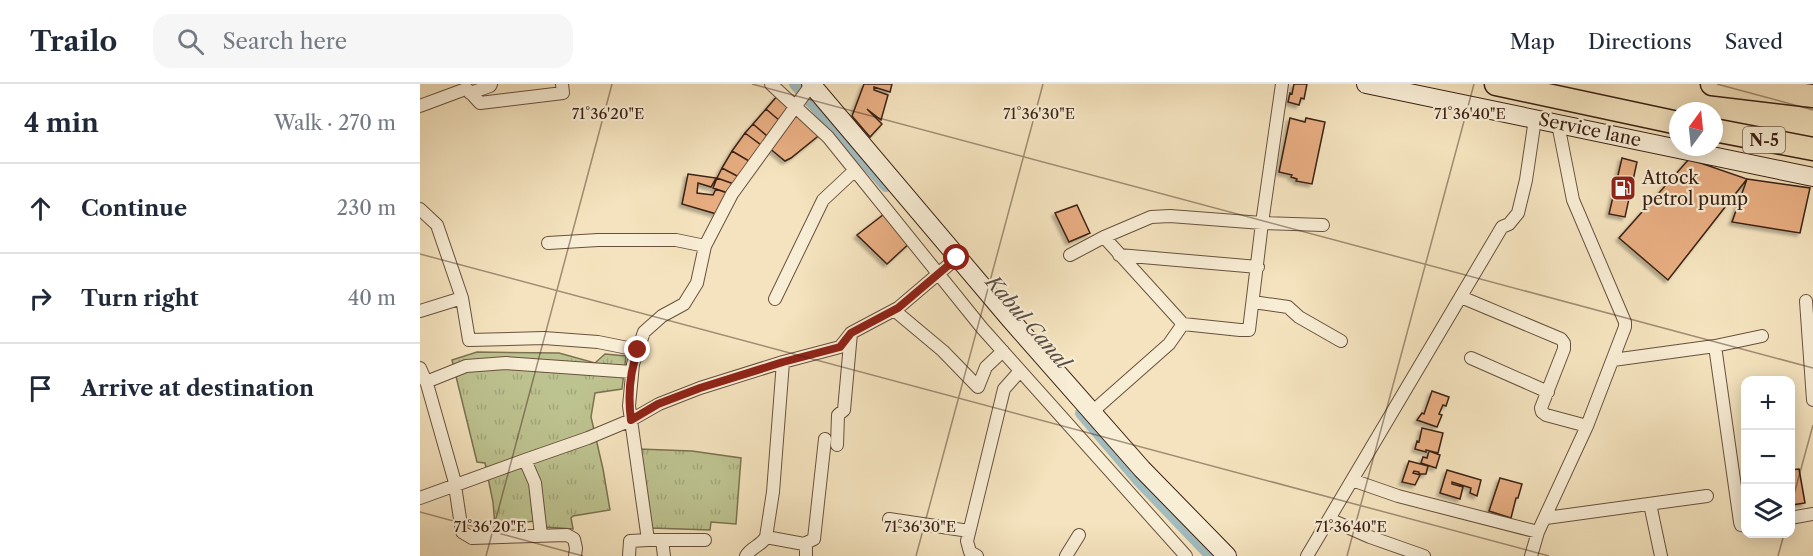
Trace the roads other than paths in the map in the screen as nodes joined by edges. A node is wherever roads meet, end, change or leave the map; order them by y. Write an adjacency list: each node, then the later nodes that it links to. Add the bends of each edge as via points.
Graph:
1 (491, 84): 9 (street)
2 (562, 84): 9 (street, via 563,93 480,104)
3 (771, 84): 11 (street)
4 (1282, 84): 23 (street)
5 (1366, 84): 13 (main road, Service lane)
6 (1496, 84): 14 (highway)
7 (810, 85): 11 (street); 30 (main road)
8 (1722, 85): 10 (highway)
9 (467, 89): 12 (street)
10 (1813, 96)
11 (797, 104): 20 (street); 27 (street, via 732,194)
12 (420, 106)
13 (1535, 119): 15 (main road, Service lane); 33 (street, via 1518,213 1502,227)
14 (1669, 121)
15 (1558, 123): 17 (main road, Service lane); 48 (street, via 1573,200 1625,322)
16 (1723, 132): 18 (highway, N-5)
17 (1669, 145)
18 (1813, 149)
19 (1723, 156): 21 (main road, Service lane)
20 (854, 171): 32 (street); 35 (street, via 823,200)
21 (1813, 177)
22 (420, 209): 34 (street, via 437,225)
23 (1262, 223): 24 (street); 25 (street, via 1151,217); 31 (street)
24 (1323, 225)
25 (1104, 237): 28 (street); 29 (street)
26 (548, 243): 27 (street, via 676,240)
27 (705, 246): 45 (street, via 697,283 684,304 644,332)
28 (1070, 255)
29 (1119, 255): 31 (street); 40 (street)
30 (957, 258): 32 (street); 56 (main road)
31 (1258, 267): 37 (street)
32 (939, 273): 38 (street); 46 (street)
33 (1461, 297): 54 (street, via 1562,339 1564,349); 60 (street)
34 (462, 298): 39 (street); 45 (street, via 469,340 544,338)
35 (775, 300)
36 (1806, 301): 55 (street)
37 (1253, 302): 40 (street, via 1250,330); 43 (street, via 1288,307)
38 (894, 310): 41 (street); 46 (street, via 978,387 986,368)
39 (420, 311)
40 (1183, 324): 56 (street, via 1168,344)
41 (851, 333): 49 (street, via 840,347); 79 (street, via 844,411 838,415 831,442 814,539)
42 (1762, 336): 44 (street)
43 (1341, 342)
44 (1715, 346): 48 (street); 70 (street)
45 (638, 350): 52 (street)
46 (1002, 351): 51 (street)
47 (1471, 358): 54 (street)
48 (1613, 360): 58 (street)
49 (783, 362): 57 (street, via 658,404); 75 (street)
50 (420, 368): 53 (street)
51 (1020, 371): 71 (street, via 1004,389); 86 (street)
52 (632, 372): 53 (street, via 506,363 466,366); 57 (street)
53 (426, 382): 61 (street)
54 (1548, 392): 58 (street, via 1542,412)
55 (1813, 400)
56 (1092, 412): 87 (main road)
57 (631, 420): 59 (street); 76 (street)
58 (1587, 426): 67 (street)
59 (525, 460): 61 (street); 73 (street, via 535,483)
60 (1352, 480): 69 (street); 72 (street, via 1398,496)
61 (455, 486): 63 (street); 73 (street, via 462,532 472,538)
62 (1707, 496): 64 (street)
63 (420, 498)
64 (1650, 504): 67 (street); 91 (street)
65 (1813, 514): 66 (street)
66 (1795, 517)
67 (1546, 518): 72 (street)
68 (889, 519): 71 (street)
69 (1329, 519): 88 (street); 89 (street)
70 (1741, 524)
71 (969, 531): 84 (street, via 970,552)
72 (1538, 532): 90 (street)
73 (542, 535): 80 (street, via 567,535 574,539)
74 (1079, 535): 85 (street)
75 (766, 537): 79 (street); 83 (street)
76 (648, 540): 77 (street); 81 (street, via 630,541)
77 (662, 540): 78 (street); 82 (street)
78 (705, 540)
79 (805, 550)
80 (575, 556)
81 (629, 556)
82 (664, 556)
83 (746, 556)
84 (978, 556)
85 (1066, 556)
86 (1186, 556)
87 (1227, 556)
88 (1308, 556)
89 (1424, 556)
90 (1531, 556)
91 (1661, 556)

